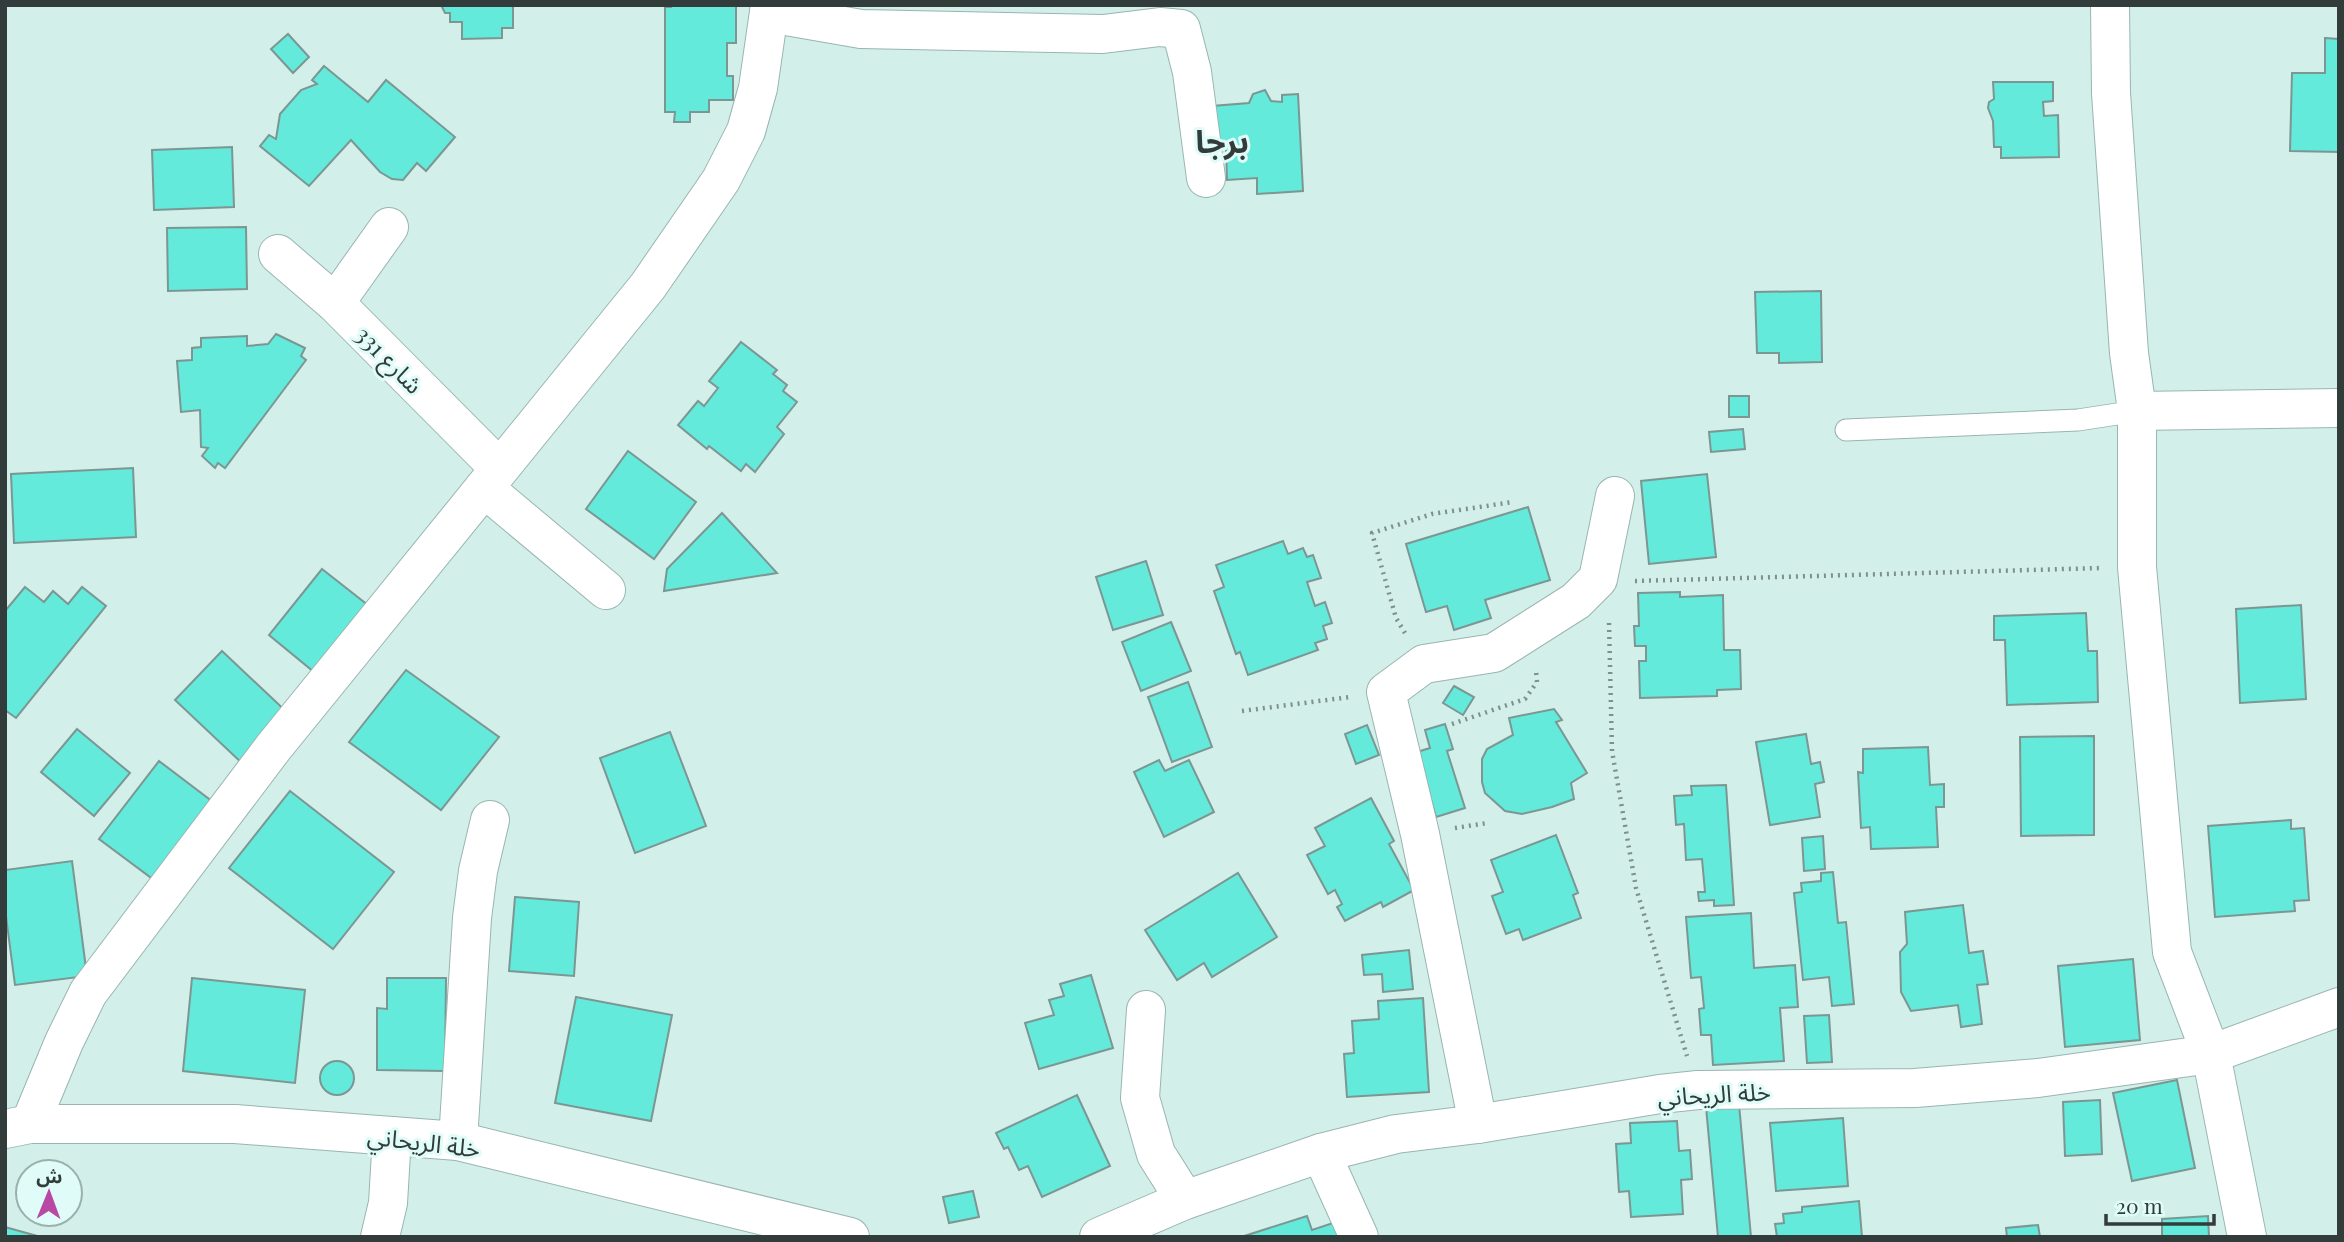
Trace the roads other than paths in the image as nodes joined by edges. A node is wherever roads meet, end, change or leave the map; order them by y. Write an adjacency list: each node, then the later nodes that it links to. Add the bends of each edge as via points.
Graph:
1 (2110, 5): 8 (street, via 2111,93)
2 (769, 9): 3 (street, via 861,29 1103,34 1181,29 1192,72); 10 (street, via 755,99 746,131 721,180 648,286)
3 (1206, 178)
4 (389, 227): 6 (street)
5 (278, 254): 6 (street, شارع 331)
6 (335, 303): 10 (street, شارع 331)
7 (2339, 408): 8 (street)
8 (2137, 411): 9 (lane, via 2078,420); 16 (street, via 2137,566 2172,951)
9 (1846, 430)
10 (491, 478): 12 (street, شارع 331); 18 (street, via 273,748 88,993)
11 (1615, 496): 17 (street, via 1598,579 1576,601 1494,653 1424,664 1386,692)
12 (606, 590)
13 (490, 820): 20 (street, via 472,918)
14 (2339, 1007): 16 (street, خلة الريحاني)
15 (1146, 1010): 22 (street, via 1140,1098 1156,1154)
16 (2211, 1054): 17 (street, خلة الريحاني, via 2038,1078 1915,1088 1698,1090); 28 (street)
17 (1478, 1124): 21 (street, خلة الريحاني, via 1396,1134)
18 (18, 1127): 19 (street, خلة الريحاني, via 235,1124)
19 (393, 1136): 20 (street, خلة الريحاني); 24 (street, via 388,1203)
20 (458, 1141): 23 (street, خلة الريحاني)
21 (1321, 1153): 22 (street, خلة الريحاني); 27 (street)
22 (1185, 1200): 26 (street, خلة الريحاني)
23 (766, 1227): 25 (street, خلة الريحاني)
24 (380, 1237)
25 (850, 1237)
26 (1099, 1237)
27 (1359, 1237)
28 (2247, 1237)

